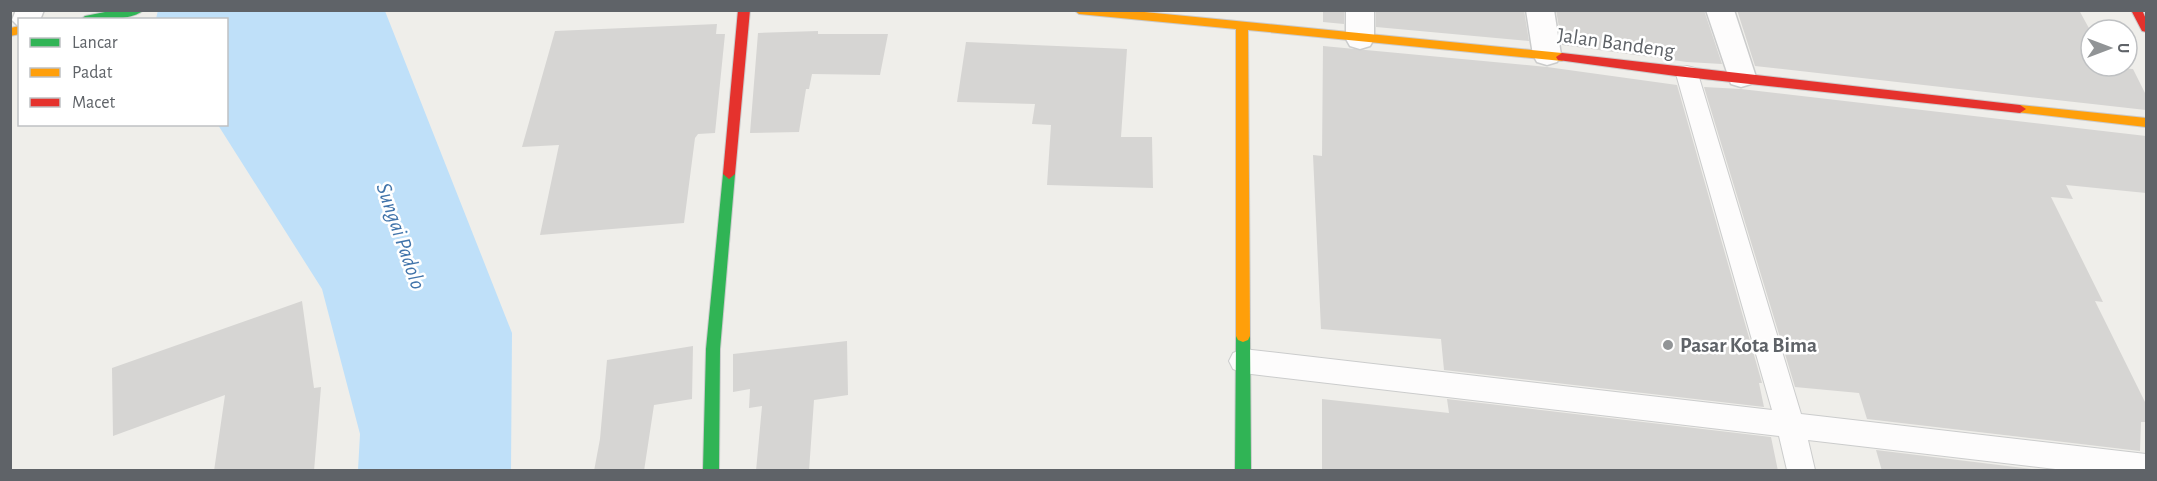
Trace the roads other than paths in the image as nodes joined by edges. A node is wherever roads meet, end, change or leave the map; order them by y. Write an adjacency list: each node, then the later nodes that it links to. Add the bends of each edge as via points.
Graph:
1 (744, 10): 20 (street, via 713,349)
2 (1079, 10): 8 (street, Jalan Bandeng)
3 (1360, 10): 12 (street)
4 (1540, 10): 13 (street)
5 (1720, 10): 15 (street)
6 (2136, 10): 11 (street)
7 (133, 12): 9 (street)
8 (1186, 16): 10 (street, Jalan Bandeng)
9 (97, 18)
10 (1242, 27): 12 (street, Jalan Bandeng); 17 (street)
11 (2146, 28)
12 (1360, 39): 13 (street, Jalan Bandeng)
13 (1547, 55): 14 (street, Jalan Bandeng)
14 (1687, 74): 15 (street, Jalan Bandeng); 18 (lane)
15 (1741, 77): 16 (street, Jalan Bandeng)
16 (2146, 123)
17 (1243, 361): 18 (lane); 21 (street)
18 (1790, 424): 19 (lane); 22 (lane)
19 (2146, 467)
20 (711, 471)
21 (1243, 471)
22 (1801, 471)

